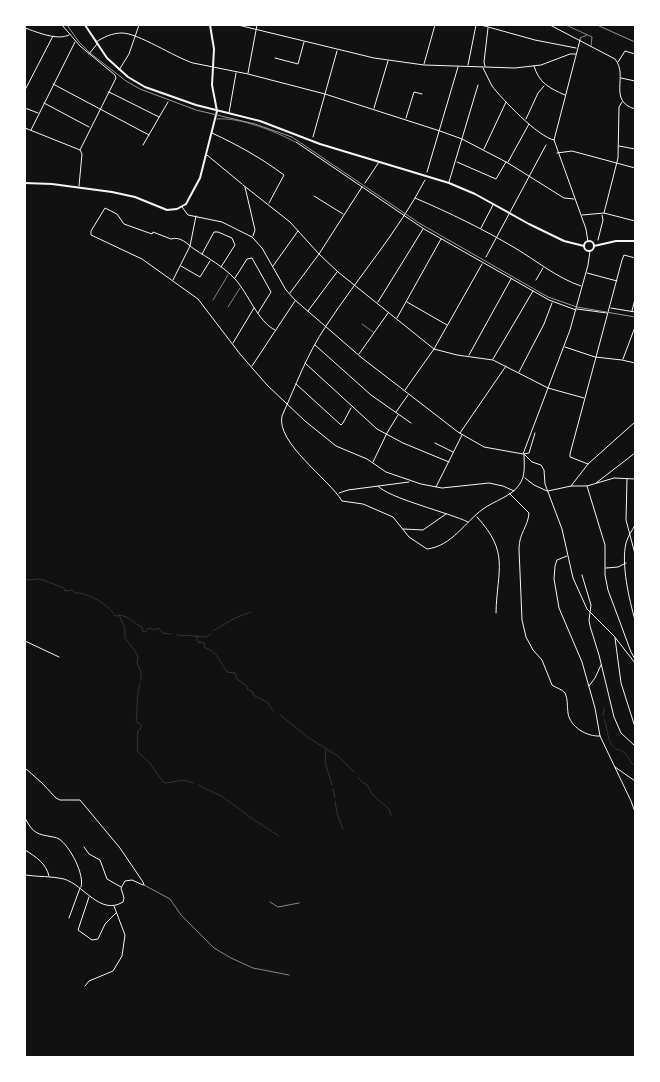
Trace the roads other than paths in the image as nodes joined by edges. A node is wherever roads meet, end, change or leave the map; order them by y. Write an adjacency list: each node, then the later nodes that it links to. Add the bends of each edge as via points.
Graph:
1 (62, 25): 18 (street)
2 (85, 25): 24 (main road)
3 (139, 25): 20 (street)
4 (210, 25): 38 (main road, via 214,43)
5 (238, 25): 15 (street)
6 (257, 25): 15 (street)
7 (435, 25): 34 (street)
8 (476, 25): 36 (street)
9 (480, 25): 13 (street)
10 (550, 25): 16 (street)
11 (560, 25): 16 (lane)
12 (566, 25): 17 (lane)
13 (488, 27): 26 (street); 39 (street)
14 (25, 28): 19 (street)
15 (256, 29): 22 (street); 43 (street)
16 (558, 29): 21 (street)
17 (588, 34): 21 (lane); 25 (lane, via 592,36)
18 (69, 35): 19 (street); 23 (street)
19 (52, 36): 49 (street)
20 (134, 36): 24 (street, via 113,34); 38 (street, via 180,59); 41 (street, via 129,54)
21 (580, 40): 25 (street); 26 (street)
22 (304, 41): 27 (street); 31 (street, via 298,64)
23 (75, 42): 28 (street); 46 (street)
24 (96, 43): 28 (street); 41 (main road)
25 (591, 46): 33 (street)
26 (577, 48): 29 (street)
27 (337, 50): 32 (street); 51 (street)
28 (89, 54): 50 (street, via 114,74 116,80)
29 (576, 54): 37 (street); 53 (street)
30 (635, 54): 33 (street, via 625,51)
31 (275, 58)
32 (388, 60): 34 (street); 59 (street)
33 (618, 62): 44 (street)
34 (424, 65): 35 (street)
35 (458, 66): 36 (street); 73 (street)
36 (468, 66): 40 (street)
37 (534, 66): 39 (street); 48 (street)
38 (213, 67): 42 (street); 62 (main road, via 212,85)
39 (486, 67): 40 (street)
40 (483, 68): 55 (street, via 492,86)
41 (119, 70): 62 (main road, via 145,87)
42 (236, 72): 43 (street); 64 (street)
43 (248, 74): 51 (street)
44 (620, 78): 45 (street); 56 (street)
45 (635, 81)
46 (53, 84): 57 (street); 60 (street)
47 (478, 85): 77 (street)
48 (545, 86): 53 (street); 68 (street)
49 (25, 90)
50 (109, 92): 60 (street); 65 (street)
51 (325, 94): 59 (street); 76 (street)
52 (422, 94): 66 (street, via 414,92)
53 (564, 95): 78 (street)
54 (168, 102): 65 (street)
55 (506, 102): 68 (street); 85 (street)
56 (622, 102): 61 (street); 82 (street, via 619,107)
57 (44, 103): 63 (street); 70 (street)
58 (25, 108): 63 (street)
59 (374, 108): 66 (street)
60 (100, 109): 70 (street); 75 (street)
61 (635, 109)
62 (217, 111): 64 (main road); 67 (main road)
63 (38, 113): 72 (street)
64 (229, 113): 88 (main road)
65 (159, 117): 75 (street)
66 (406, 119): 73 (street)
67 (215, 120): 74 (main road); 79 (lane, via 226,119 258,127)
68 (526, 120): 69 (street)
69 (529, 123): 78 (street, via 544,137); 90 (street)
70 (90, 127): 84 (street)
71 (25, 128): 72 (street)
72 (31, 130): 84 (street)
73 (440, 131): 77 (street); 93 (street)
74 (212, 133): 87 (main road); 105 (street, via 239,145 284,175)
75 (149, 135): 80 (street)
76 (313, 137)
77 (462, 139): 85 (street); 89 (street)
78 (554, 140): 86 (street)
79 (296, 142): 101 (street)
80 (144, 145)
81 (546, 145): 94 (street)
82 (618, 146): 83 (street); 91 (street)
83 (635, 149)
84 (80, 150): 100 (street)
85 (484, 150): 90 (street)
86 (557, 153): 91 (street, via 572,151); 104 (street)
87 (207, 154): 99 (street); 107 (main road, via 196,188)
88 (379, 161): 97 (street); 98 (main road)
89 (455, 161): 90 (street, via 496,180); 98 (street)
90 (507, 162): 94 (street)
91 (617, 163): 92 (street); 110 (street)
92 (635, 168)
93 (427, 172)
94 (530, 176): 104 (street, via 564,198); 108 (street)
95 (425, 180): 103 (street)
96 (25, 183): 100 (main road)
97 (365, 183)
98 (449, 183): 106 (main road)
99 (243, 185): 105 (street); 118 (street, via 255,230)
100 (79, 187): 107 (main road, via 128,195 164,210)
101 (362, 187): 109 (street); 112 (street)
102 (314, 196): 109 (street)
103 (415, 198): 112 (street); 116 (street)
104 (575, 199): 113 (street)
105 (268, 204): 117 (street)
106 (494, 204): 108 (main road); 116 (street)
107 (182, 207): 111 (street, via 188,214)
108 (509, 213): 119 (street); 125 (main road, via 564,241)
109 (344, 214): 129 (street)
110 (603, 214): 113 (street); 114 (street); 121 (street)
111 (196, 216): 118 (street, via 222,222); 124 (street)
112 (404, 216): 115 (street); 146 (street)
113 (581, 216): 123 (street)
114 (635, 221)
115 (424, 229): 120 (street); 156 (street)
116 (481, 229): 119 (street)
117 (298, 230): 129 (street); 136 (street)
118 (252, 237): 136 (street)
119 (496, 238): 130 (street); 137 (street)
120 (441, 239): 133 (street); 154 (street)
121 (598, 240)
122 (635, 241): 126 (main road)
123 (588, 242): 125 (main road); 126 (main road)
124 (190, 246): 128 (street); 134 (street); 144 (street, via 184,240 147,233 124,224 117,214 105,208 91,232 91,235 142,259)
125 (584, 246): 127 (main road)
126 (594, 246): 127 (main road)
127 (590, 251): 140 (street)
128 (202, 254): 132 (street); 135 (street, via 214,232 232,238 235,245)
129 (319, 254): 138 (street); 150 (street)
130 (486, 257)
131 (635, 258): 145 (street, via 624,255)
132 (210, 260): 134 (street, via 200,277); 135 (street)
133 (483, 262): 142 (street); 169 (street)
134 (181, 266): 144 (street)
135 (221, 267): 139 (street)
136 (272, 267): 150 (street)
137 (543, 267): 143 (street); 148 (street)
138 (338, 272): 146 (street); 162 (street)
139 (229, 273): 141 (street); 151 (lane)
140 (586, 273): 145 (street); 148 (street)
141 (235, 279): 147 (street); 165 (street, via 247,259 252,258 270,290 270,296)
142 (512, 279): 149 (street); 179 (street)
143 (536, 280)
144 (173, 281): 174 (street, via 198,299)
145 (617, 281): 159 (street)
146 (355, 285): 156 (street); 170 (street)
147 (241, 286): 157 (street); 158 (lane)
148 (582, 286): 160 (street)
149 (533, 291): 155 (street); 181 (street)
150 (289, 294): 152 (street)
151 (213, 300)
152 (295, 300): 162 (street); 172 (street)
153 (635, 300): 161 (street)
154 (406, 301): 167 (street); 169 (street)
155 (553, 302): 160 (street); 187 (street)
156 (377, 303): 163 (street)
157 (254, 306): 165 (street); 174 (street)
158 (228, 307)
159 (610, 307): 161 (street); 166 (street)
160 (576, 310): 166 (street); 176 (street)
161 (632, 311): 164 (street)
162 (308, 312): 170 (street)
163 (388, 312): 167 (street); 173 (street)
164 (635, 312)
165 (258, 313): 172 (street, via 265,324)
166 (608, 313): 180 (street)
167 (397, 319): 177 (street)
168 (362, 324): 173 (lane)
169 (448, 325): 177 (street)
170 (326, 326): 175 (street); 178 (street)
171 (635, 327): 182 (street)
172 (275, 330): 186 (street)
173 (374, 332): 178 (street)
174 (232, 343): 186 (street)
175 (315, 345): 183 (street); 195 (street)
176 (564, 347): 180 (street); 189 (street)
177 (434, 349): 179 (street); 190 (street)
178 (359, 354): 190 (street)
179 (468, 356): 181 (street)
180 (595, 357): 182 (street); 192 (street)
181 (493, 360): 185 (street)
182 (622, 360): 184 (street)
183 (305, 363): 188 (street); 194 (street)
184 (635, 363)
185 (506, 365): 187 (street); 200 (street)
186 (251, 367): 193 (street)
187 (519, 372): 189 (street)
188 (296, 384): 193 (street); 194 (street, via 341,425)
189 (548, 388): 192 (street); 205 (street)
190 (404, 391): 191 (street)
191 (409, 394): 195 (street); 200 (street)
192 (584, 398): 208 (street, via 570,457)
193 (288, 404): 207 (street, via 326,439); 223 (street, via 281,420 283,431 305,461)
194 (351, 407): 199 (street)
195 (396, 413): 196 (street)
196 (398, 415): 198 (street); 199 (street)
197 (635, 422): 208 (street)
198 (411, 423)
199 (387, 434): 206 (street); 207 (street)
200 (462, 434): 203 (street); 205 (street, via 484,447)
201 (535, 434): 205 (street, via 529,453)
202 (434, 443): 203 (street)
203 (454, 452): 206 (street)
204 (635, 453): 214 (street)
205 (524, 454): 209 (street); 213 (street, via 543,467)
206 (449, 462): 218 (street)
207 (372, 464): 212 (street)
208 (588, 464): 216 (street)
209 (524, 477): 219 (street); 220 (street)
210 (627, 478): 211 (street); 214 (street); 229 (street, via 626,520)
211 (635, 479)
212 (410, 481): 215 (street); 218 (street)
213 (545, 484): 219 (street); 221 (street)
214 (596, 484): 217 (street)
215 (378, 486): 223 (street); 224 (street)
216 (571, 486): 217 (street); 221 (street)
217 (587, 486): 233 (street, via 604,540)
218 (436, 487): 220 (street, via 492,483)
219 (540, 488): 221 (street)
220 (514, 491): 222 (street)
221 (548, 492): 231 (street, via 562,528)
222 (509, 493): 225 (street); 245 (street, via 529,513 519,538 522,620 526,637 542,660 552,685 566,695 568,716 573,724 588,736)
223 (338, 494): 228 (street, via 342,501 363,504 393,517)
224 (447, 513): 226 (street); 228 (street, via 423,530)
225 (476, 516): 226 (street); 235 (street, via 492,536 500,558)
226 (469, 523): 228 (street, via 444,544 427,549 414,542)
227 (635, 525): 229 (street)
228 (403, 529)
229 (630, 534): 230 (street); 232 (street, via 625,549)
230 (635, 554)
231 (567, 556): 236 (street, via 574,583); 243 (street, via 556,562 555,588 561,615 576,645)
232 (626, 563): 233 (street); 237 (street)
233 (605, 568): 241 (street, via 608,590)
234 (582, 574): 236 (street, via 592,605)
235 (496, 613)
236 (590, 614): 238 (street); 242 (street)
237 (635, 620)
238 (615, 638): 241 (street); 244 (street, via 621,682)
239 (25, 641): 240 (street)
240 (59, 657)
241 (635, 661)
242 (600, 662): 243 (street, via 601,666); 246 (street, via 615,722)
243 (589, 686): 245 (street)
244 (635, 727)
245 (600, 736): 247 (street)
246 (635, 746)
247 (615, 767): 249 (street); 250 (street)
248 (25, 768): 256 (street, via 56,798 80,800 120,848)
249 (635, 781)
250 (635, 812)
251 (25, 818): 257 (street, via 35,833 55,837 66,844 79,869)
252 (84, 846): 258 (street, via 89,854 100,860 109,881)
253 (25, 850): 255 (street, via 43,863)
254 (25, 875): 255 (street)
255 (49, 877): 257 (street, via 64,879)
256 (144, 885): 258 (street, via 130,880); 265 (lane, via 170,898 181,915 214,948 253,968)
257 (80, 887): 259 (street); 264 (street)
258 (121, 888): 262 (street, via 124,900)
259 (90, 897): 262 (street, via 99,903); 263 (street, via 78,928 92,940 98,939 105,924)
260 (270, 902): 261 (lane, via 278,907)
261 (299, 903)
262 (114, 905): 263 (street)
263 (116, 913): 266 (street, via 125,935 124,951 116,968)
264 (69, 918)
265 (288, 975)
266 (85, 986)

